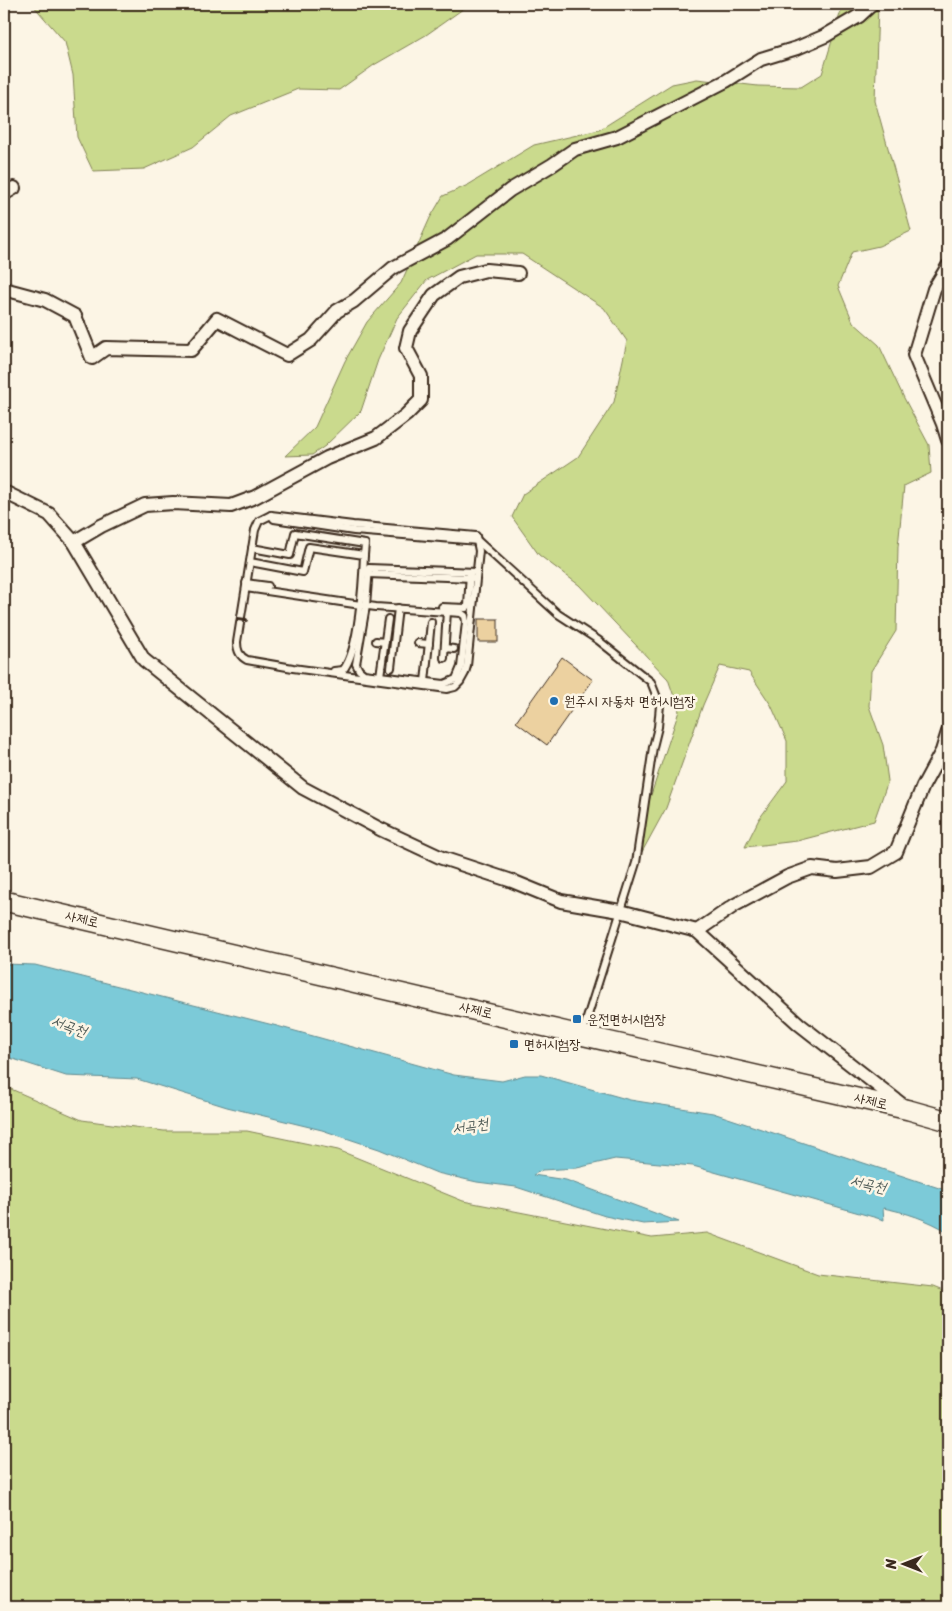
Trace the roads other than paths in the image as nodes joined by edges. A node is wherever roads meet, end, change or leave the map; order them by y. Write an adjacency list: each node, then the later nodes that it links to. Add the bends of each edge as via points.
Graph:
1 (872, 4): 4 (street, via 859,16 825,36 761,59 726,81 617,137 574,149 510,190 447,239 393,268 337,311 311,340 287,355 218,319 191,350 106,348 92,358 75,316 45,300)
2 (948, 266): 5 (street, via 934,289 914,355)
3 (518, 273): 8 (street, via 486,270 459,276 434,295 410,331 406,348 421,376 421,400 406,416 376,438 327,458 255,497 231,506 144,505)
4 (4, 290)
5 (948, 440)
6 (4, 492): 8 (street, via 49,514)
7 (477, 539): 9 (lane, via 271,515 257,525); 12 (lane, via 479,551); 31 (lane, via 558,614 652,682 660,705 658,727 636,862)
8 (74, 542): 31 (street, via 144,660 303,788 442,858 561,901)
9 (252, 548): 10 (lane, via 290,555 295,532 365,544); 11 (lane)
10 (364, 555): 11 (lane, via 309,547 304,572); 14 (lane)
11 (250, 562): 13 (lane)
12 (473, 575): 13 (lane, via 472,628 465,674 455,687 446,689 247,660 237,646); 14 (lane, via 368,574); 14 (lane, via 466,608)
13 (247, 585): 14 (lane); 14 (lane, via 240,640 241,651 250,658 340,671 351,655)
14 (363, 604): 15 (lane); 27 (lane, via 356,664 364,674)
15 (398, 608): 16 (lane); 26 (lane, via 396,654)
16 (447, 611): 23 (lane); 28 (lane, via 461,613 465,618 460,673 448,683)
17 (388, 619): 20 (lane)
18 (431, 622): 22 (lane)
19 (376, 641): 20 (lane)
20 (385, 642): 27 (lane)
21 (418, 643): 22 (lane)
22 (429, 644): 28 (lane)
23 (445, 648): 24 (lane); 25 (lane)
24 (454, 649)
25 (444, 658)
26 (391, 668)
27 (380, 676): 28 (lane)
28 (425, 682)
29 (948, 732): 32 (street, via 896,852 871,867 837,871 812,868 787,877 735,905)
30 (4, 901): 33 (street, 사제로)
31 (620, 911): 32 (street); 33 (lane)
32 (697, 931): 34 (street, via 798,1024)
33 (582, 1035): 34 (street, 사제로)
34 (909, 1110): 35 (street, 사제로)
35 (948, 1121)

